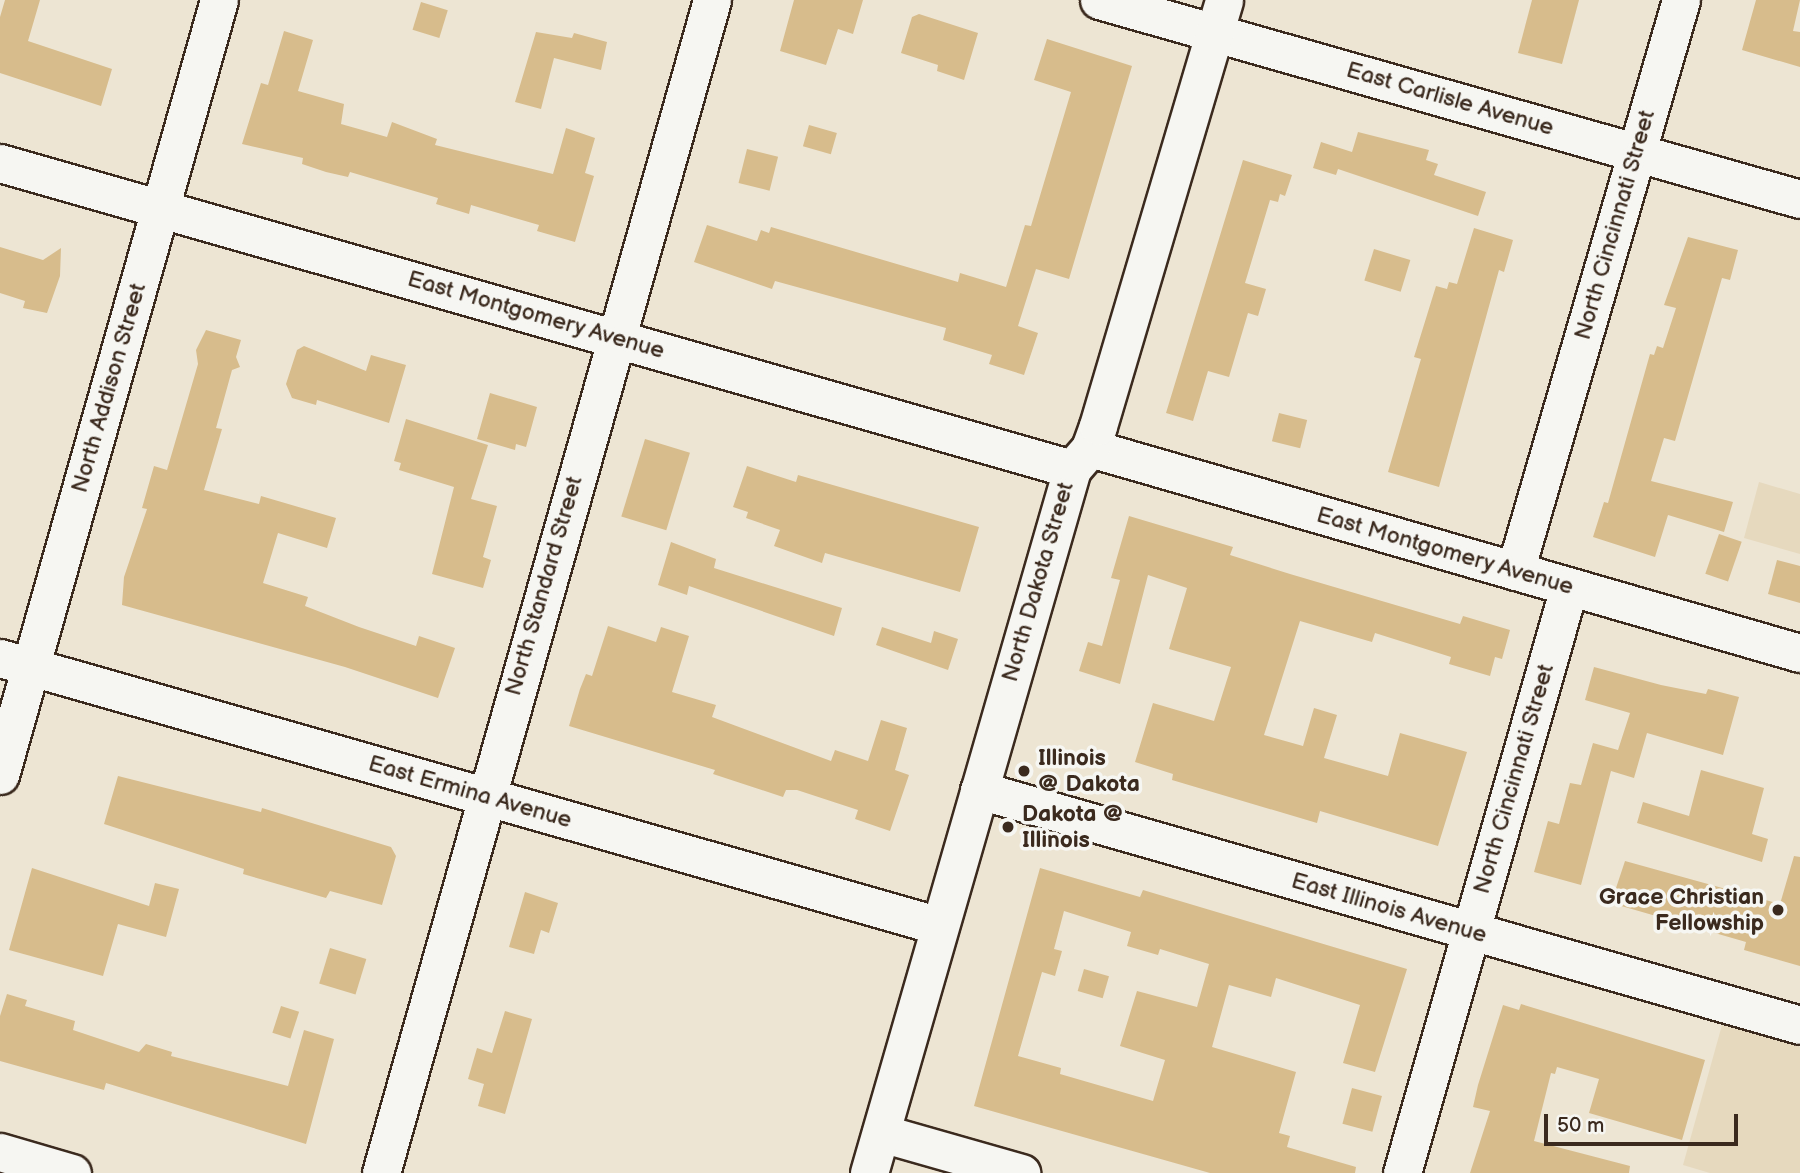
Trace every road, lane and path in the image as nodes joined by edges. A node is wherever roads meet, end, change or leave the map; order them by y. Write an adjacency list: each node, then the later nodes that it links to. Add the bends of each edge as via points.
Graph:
1 (219, 0): 9 (street, North Addison Street)
2 (712, 0): 10 (street, North Standard Street)
3 (1099, 0): 5 (street, East Carlisle Avenue)
4 (1681, 0): 6 (street, North Cincinnati Street)
5 (1220, 16): 6 (street, East Carlisle Avenue); 11 (street, North Dakota Street)
6 (1637, 151): 8 (street, East Carlisle Avenue); 12 (street, North Cincinnati Street)
7 (0, 163): 9 (street, East Montgomery Avenue)
8 (1800, 199)
9 (159, 208): 10 (street, East Montgomery Avenue); 15 (street, North Addison Street)
10 (614, 337): 11 (street, East Montgomery Avenue); 18 (street, North Standard Street)
11 (1081, 458): 12 (street, East Montgomery Avenue); 17 (street, North Dakota Street)
12 (1515, 571): 13 (street, East Montgomery Avenue)
13 (1569, 587): 14 (street, East Montgomery Avenue); 20 (street, North Cincinnati Street)
14 (1800, 653)
15 (16, 662): 16 (street, North Addison Street); 18 (street, East Ermina Avenue)
16 (0, 775)
17 (979, 790): 19 (street, North Dakota Street); 20 (street, East Illinois Avenue)
18 (485, 796): 19 (street, East Ermina Avenue); 25 (street, North Standard Street)
19 (940, 926): 22 (street, North Dakota Street)
20 (1471, 931): 21 (street, East Illinois Avenue); 28 (street, North Cincinnati Street)
21 (1800, 1025)
22 (881, 1133): 26 (street, North Dakota Street); 27 (street)
23 (0, 1152): 24 (street)
24 (72, 1173)
25 (381, 1173)
26 (869, 1173)
27 (1021, 1173)
28 (1402, 1173)

